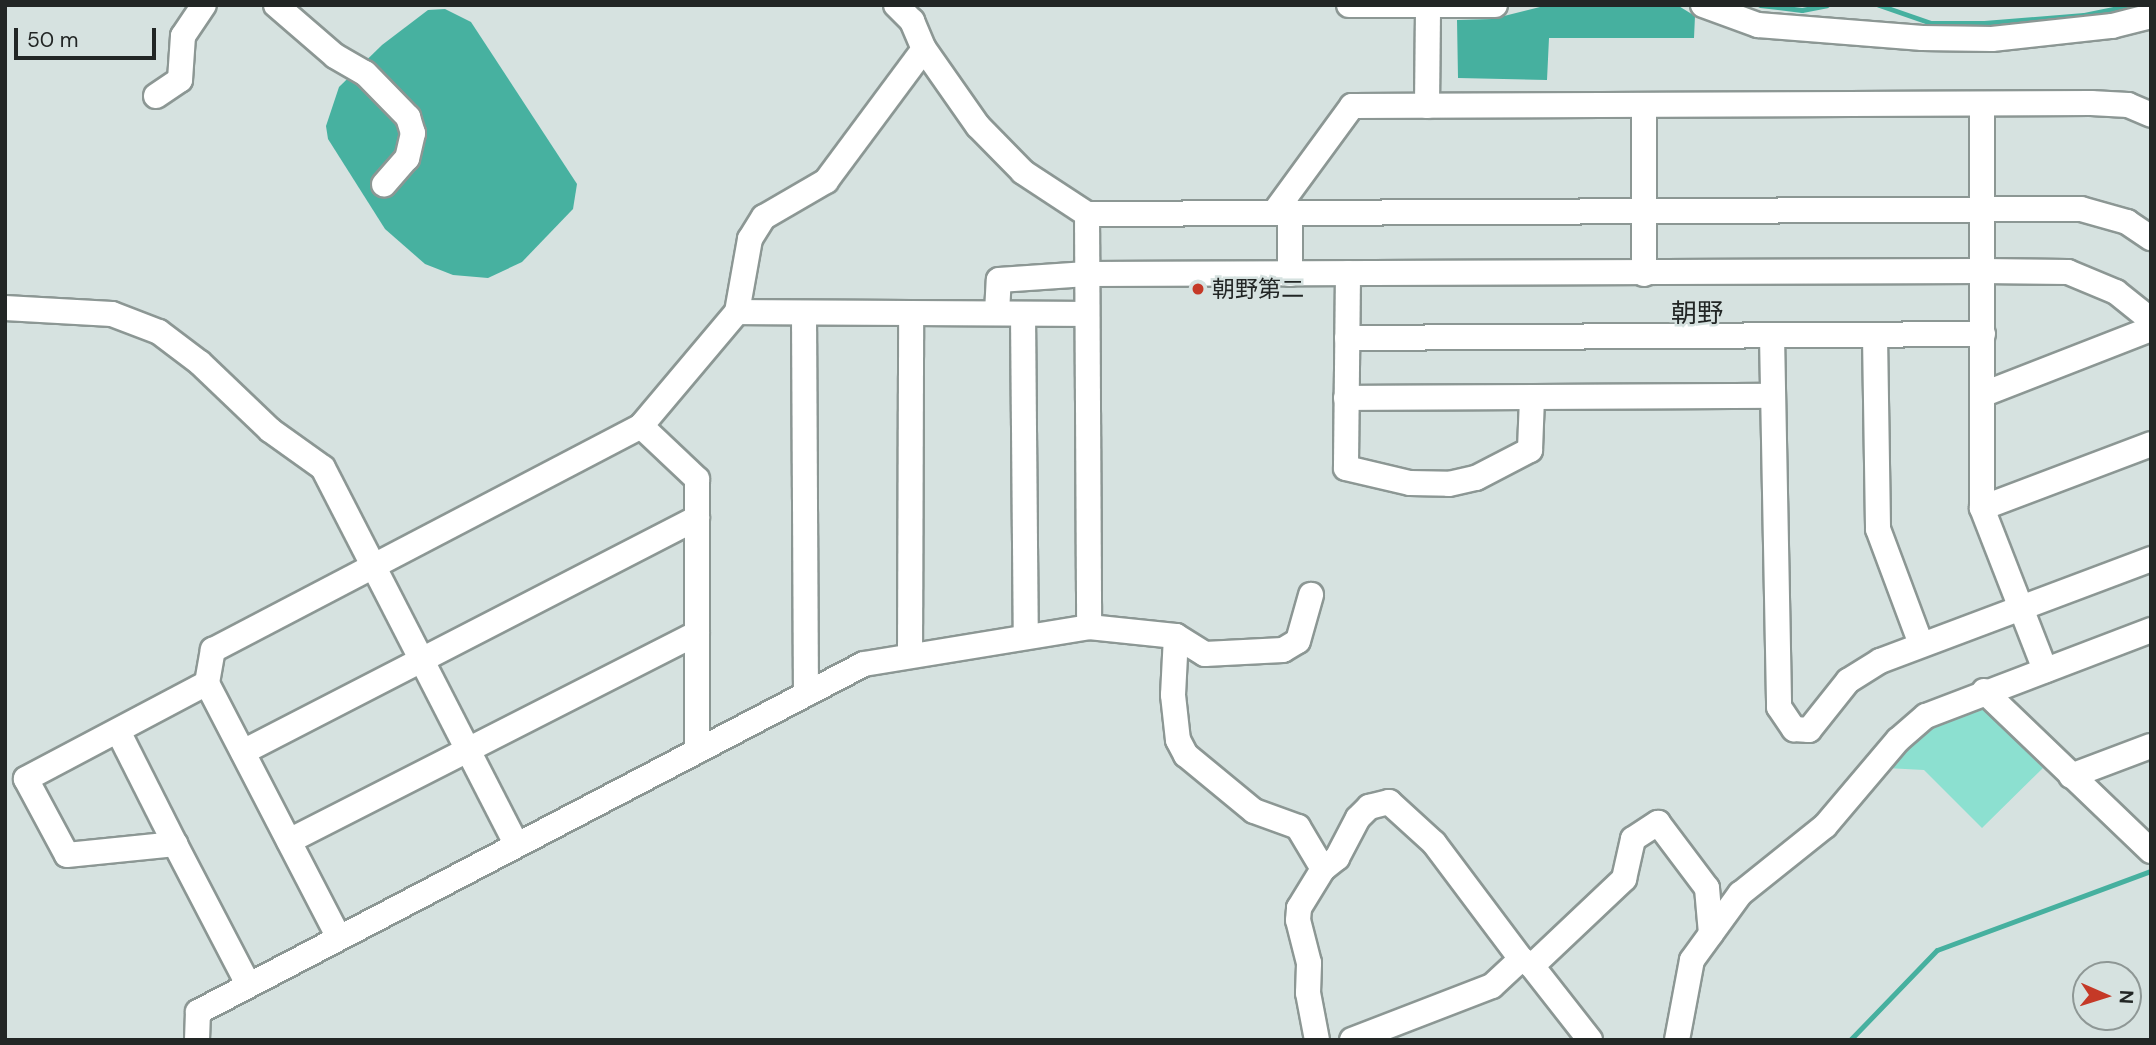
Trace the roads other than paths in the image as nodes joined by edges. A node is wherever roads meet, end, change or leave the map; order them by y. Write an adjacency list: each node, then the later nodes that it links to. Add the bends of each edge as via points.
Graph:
1 (204, 5): 10 (street, via 183,36 180,80)
2 (276, 5): 15 (street, via 335,55 365,73 408,117 413,133 407,158)
3 (896, 5): 9 (street, via 912,21)
4 (1349, 5): 7 (street)
5 (1495, 5): 7 (street)
6 (1703, 5): 8 (street, via 1758,25 1922,38 1992,39 2112,26)
7 (1428, 8): 13 (street)
8 (2151, 16)
9 (925, 49): 19 (street, via 978,125 1023,172); 27 (street, via 826,181 765,217 750,239)
10 (156, 96)
11 (1982, 104): 12 (street); 14 (street, via 2128,105); 17 (street)
12 (1644, 105): 13 (street); 16 (street)
13 (1427, 106): 18 (street, via 1352,106)
14 (2151, 115)
15 (384, 184)
16 (1644, 208): 17 (street); 18 (street); 25 (street)
17 (1982, 208): 20 (street, via 2081,209 2127,222); 21 (street)
18 (1283, 210): 19 (street); 23 (street)
19 (1087, 214): 22 (street)
20 (2151, 238)
21 (1982, 271): 25 (street); 33 (street, via 2068,272 2116,292); 35 (street)
22 (1087, 274): 23 (street); 30 (street, via 999,280); 32 (street)
23 (1290, 274): 24 (street)
24 (1348, 274): 25 (street); 38 (street)
25 (1644, 274)
26 (5, 307): 48 (street, via 112,314 159,332 200,363 270,430 323,468)
27 (737, 312): 28 (street); 43 (street)
28 (804, 313): 29 (street); 62 (street)
29 (911, 313): 30 (street); 57 (street)
30 (997, 313): 31 (street)
31 (1023, 314): 32 (street); 54 (street)
32 (1085, 314): 51 (street)
33 (2151, 320)
34 (2151, 329): 39 (street)
35 (1983, 334): 37 (street); 39 (street)
36 (1772, 336): 37 (street); 38 (street); 40 (street)
37 (1875, 336): 56 (street, via 1878,529)
38 (1347, 338): 42 (street)
39 (1984, 394): 45 (street)
40 (1770, 396): 41 (street); 56 (street, via 1779,707 1785,720 1794,729 1809,730 1848,681)
41 (1532, 397): 42 (street); 42 (street, via 1530,450 1476,478 1449,484 1410,484 1346,468)
42 (1346, 398)
43 (641, 426): 46 (street, via 697,479); 48 (street)
44 (2151, 444): 45 (street)
45 (1982, 508): 50 (street)
46 (697, 519): 53 (street); 58 (street)
47 (2151, 559): 50 (street)
48 (372, 567): 58 (street); 60 (street, via 213,650)
49 (1311, 595): 55 (street, via 1298,641 1283,650 1205,654)
50 (2021, 608): 56 (street); 59 (street)
51 (1089, 627): 54 (street); 55 (street)
52 (2151, 630): 59 (street)
53 (697, 633): 65 (street); 66 (street)
54 (1026, 635): 57 (street)
55 (1176, 636): 73 (street, via 1173,695 1178,740 1186,755 1254,811 1298,827)
56 (1921, 644)
57 (910, 654): 62 (street, via 864,664)
58 (421, 661): 65 (street); 67 (street)
59 (2045, 670): 61 (street)
60 (207, 683): 63 (street); 67 (street)
61 (1984, 691): 68 (street); 74 (street, via 1926,716 1898,740 1825,826 1741,894)
62 (806, 694): 66 (street)
63 (118, 731): 70 (street); 70 (street, via 26,779 67,855)
64 (2151, 746): 68 (street)
65 (468, 751): 69 (street); 71 (street)
66 (697, 751): 71 (street)
67 (243, 752): 69 (street)
68 (2071, 776): 72 (street)
69 (289, 841): 75 (street)
70 (175, 844): 77 (street)
71 (516, 844): 75 (street)
72 (2151, 851)
73 (1323, 869): 76 (street, via 1337,858 1358,818 1369,807 1389,802 1434,843); 79 (street, via 1298,908 1297,920 1309,963 1308,993)
74 (1711, 934): 76 (street, via 1707,888 1658,823 1633,839 1624,879); 82 (street, via 1692,960)
75 (338, 936): 77 (street)
76 (1526, 962): 80 (street, via 1492,986); 81 (street)
77 (248, 984): 78 (street, via 198,1012)
78 (197, 1040)
79 (1317, 1040)
80 (1352, 1040)
81 (1590, 1040)
82 (1677, 1040)

